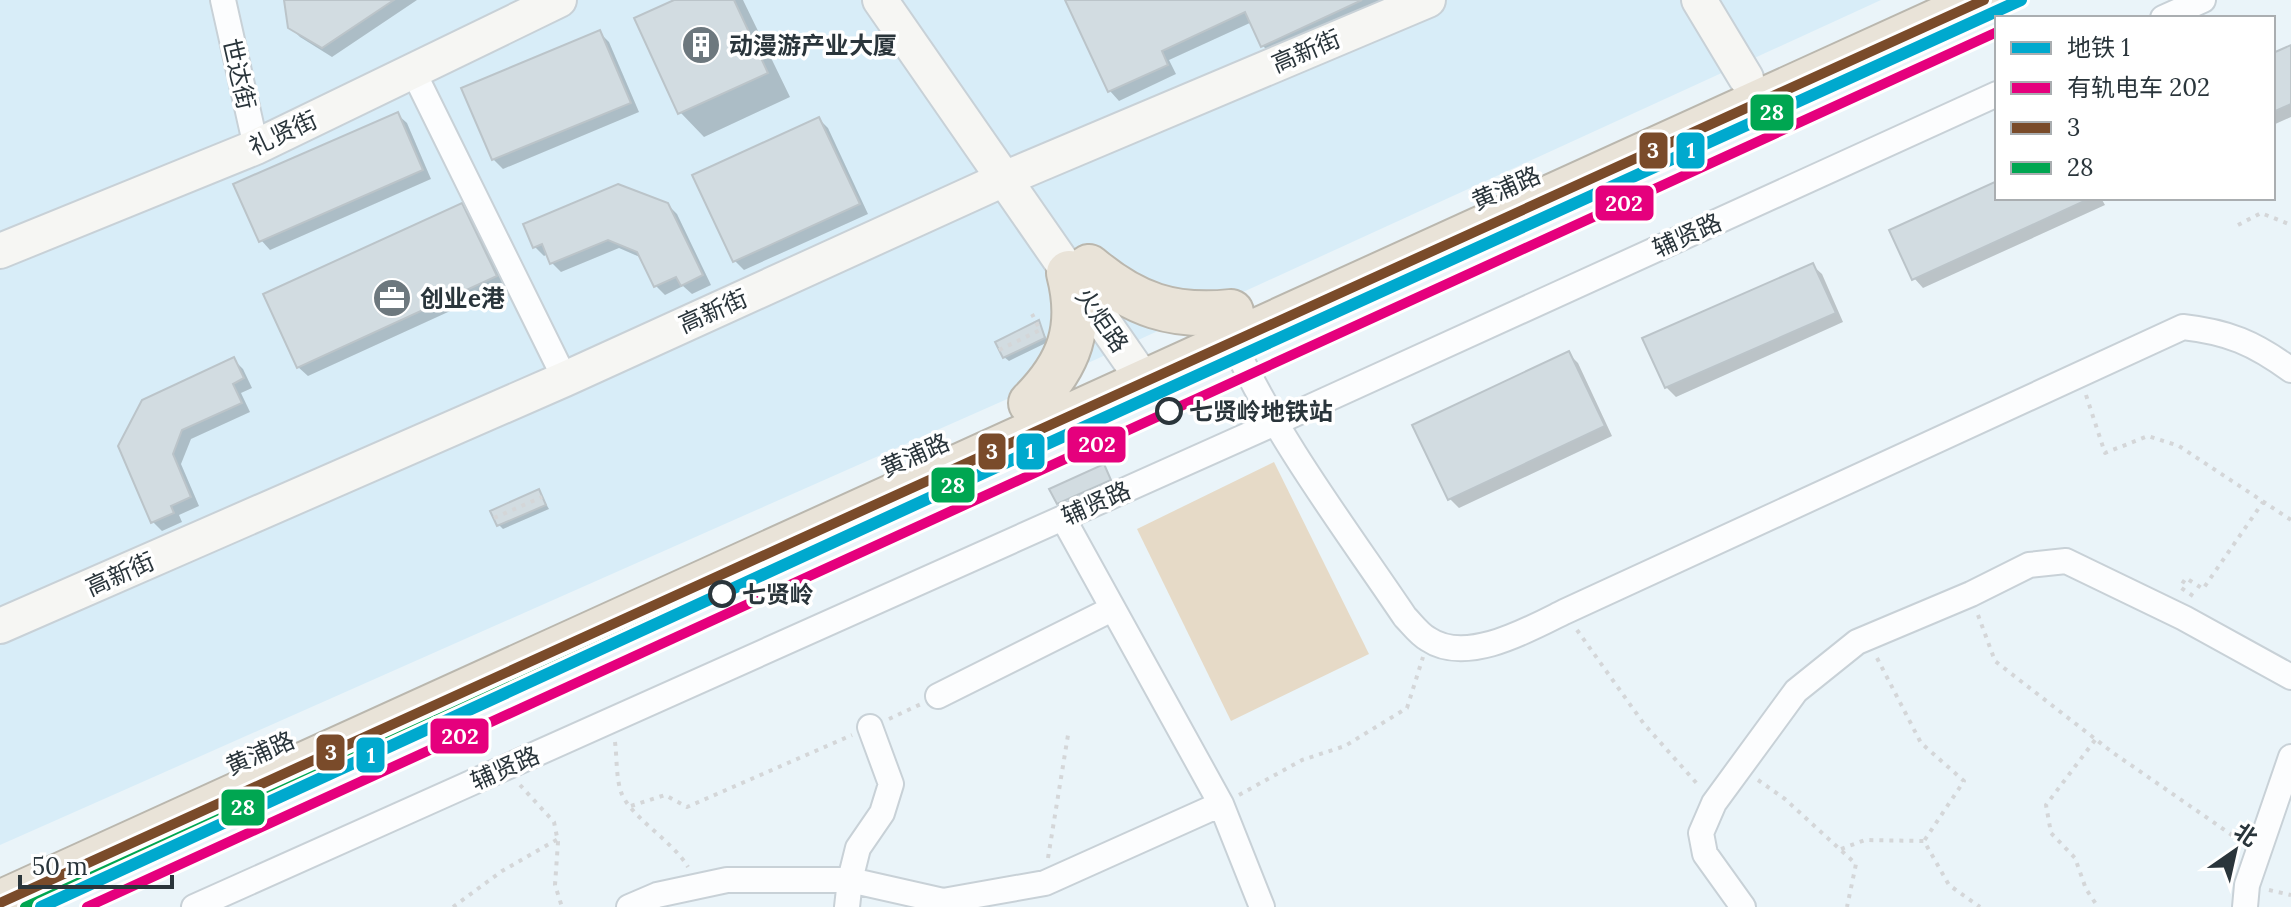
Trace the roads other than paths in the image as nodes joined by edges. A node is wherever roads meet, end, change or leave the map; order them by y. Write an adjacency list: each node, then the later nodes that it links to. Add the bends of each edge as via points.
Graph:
1 (223, 0): 14 (street, 世达街)
2 (559, 0): 11 (street, 礼贤街)
3 (880, 0): 15 (street, 火炬路)
4 (904, 0): 15 (street, 火炬路)
5 (1428, 0): 15 (street, 高新街)
6 (1699, 0): 12 (street)
7 (1918, 0): 12 (highway, 黄浦路)
8 (1984, 0): 18 (highway, 黄浦路)
9 (2203, 0): 10 (street)
10 (2167, 16)
11 (413, 71): 14 (street, 礼贤街); 21 (street)
12 (1746, 78): 18 (highway, 黄浦路)
13 (1995, 95): 23 (street, 辅贤路)
14 (256, 147): 16 (street, 礼贤街)
15 (1013, 175): 17 (street, 火炬路); 21 (street, 高新街)
16 (0, 251)
17 (1079, 270): 18 (highway, via 1158,308); 19 (street, 火炬路); 22 (highway, via 1069,350 1060,370)
18 (1232, 327): 19 (highway, 黄浦路); 23 (street, via 1253,386)
19 (1140, 364): 22 (highway, 黄浦路); 34 (highway, 黄浦路)
20 (2291, 370): 23 (street, via 2265,351 2218,331 2183,327 1510,640 1452,649 1428,640 1405,617)
21 (565, 379): 26 (street, 高新街)
22 (1031, 403): 32 (highway, 黄浦路)
23 (1275, 423): 24 (street, 辅贤路)
24 (1063, 518): 25 (street); 35 (street, 辅贤路)
25 (1112, 609): 28 (street); 31 (street)
26 (0, 626)
27 (2291, 677): 39 (street, via 2066,561 2029,565 1857,642 1796,691 1714,803 1701,833 1705,854)
28 (938, 696)
29 (870, 727): 33 (street, via 891,784 882,813 858,848)
30 (2291, 757): 40 (street, via 2247,885)
31 (1221, 804): 33 (street, via 1045,883 943,901); 38 (street)
32 (0, 871)
33 (850, 880): 36 (street, via 727,880 657,895); 37 (street)
34 (0, 903)
35 (194, 907)
36 (629, 907)
37 (847, 907)
38 (1262, 907)
39 (1743, 907)
40 (2245, 907)

